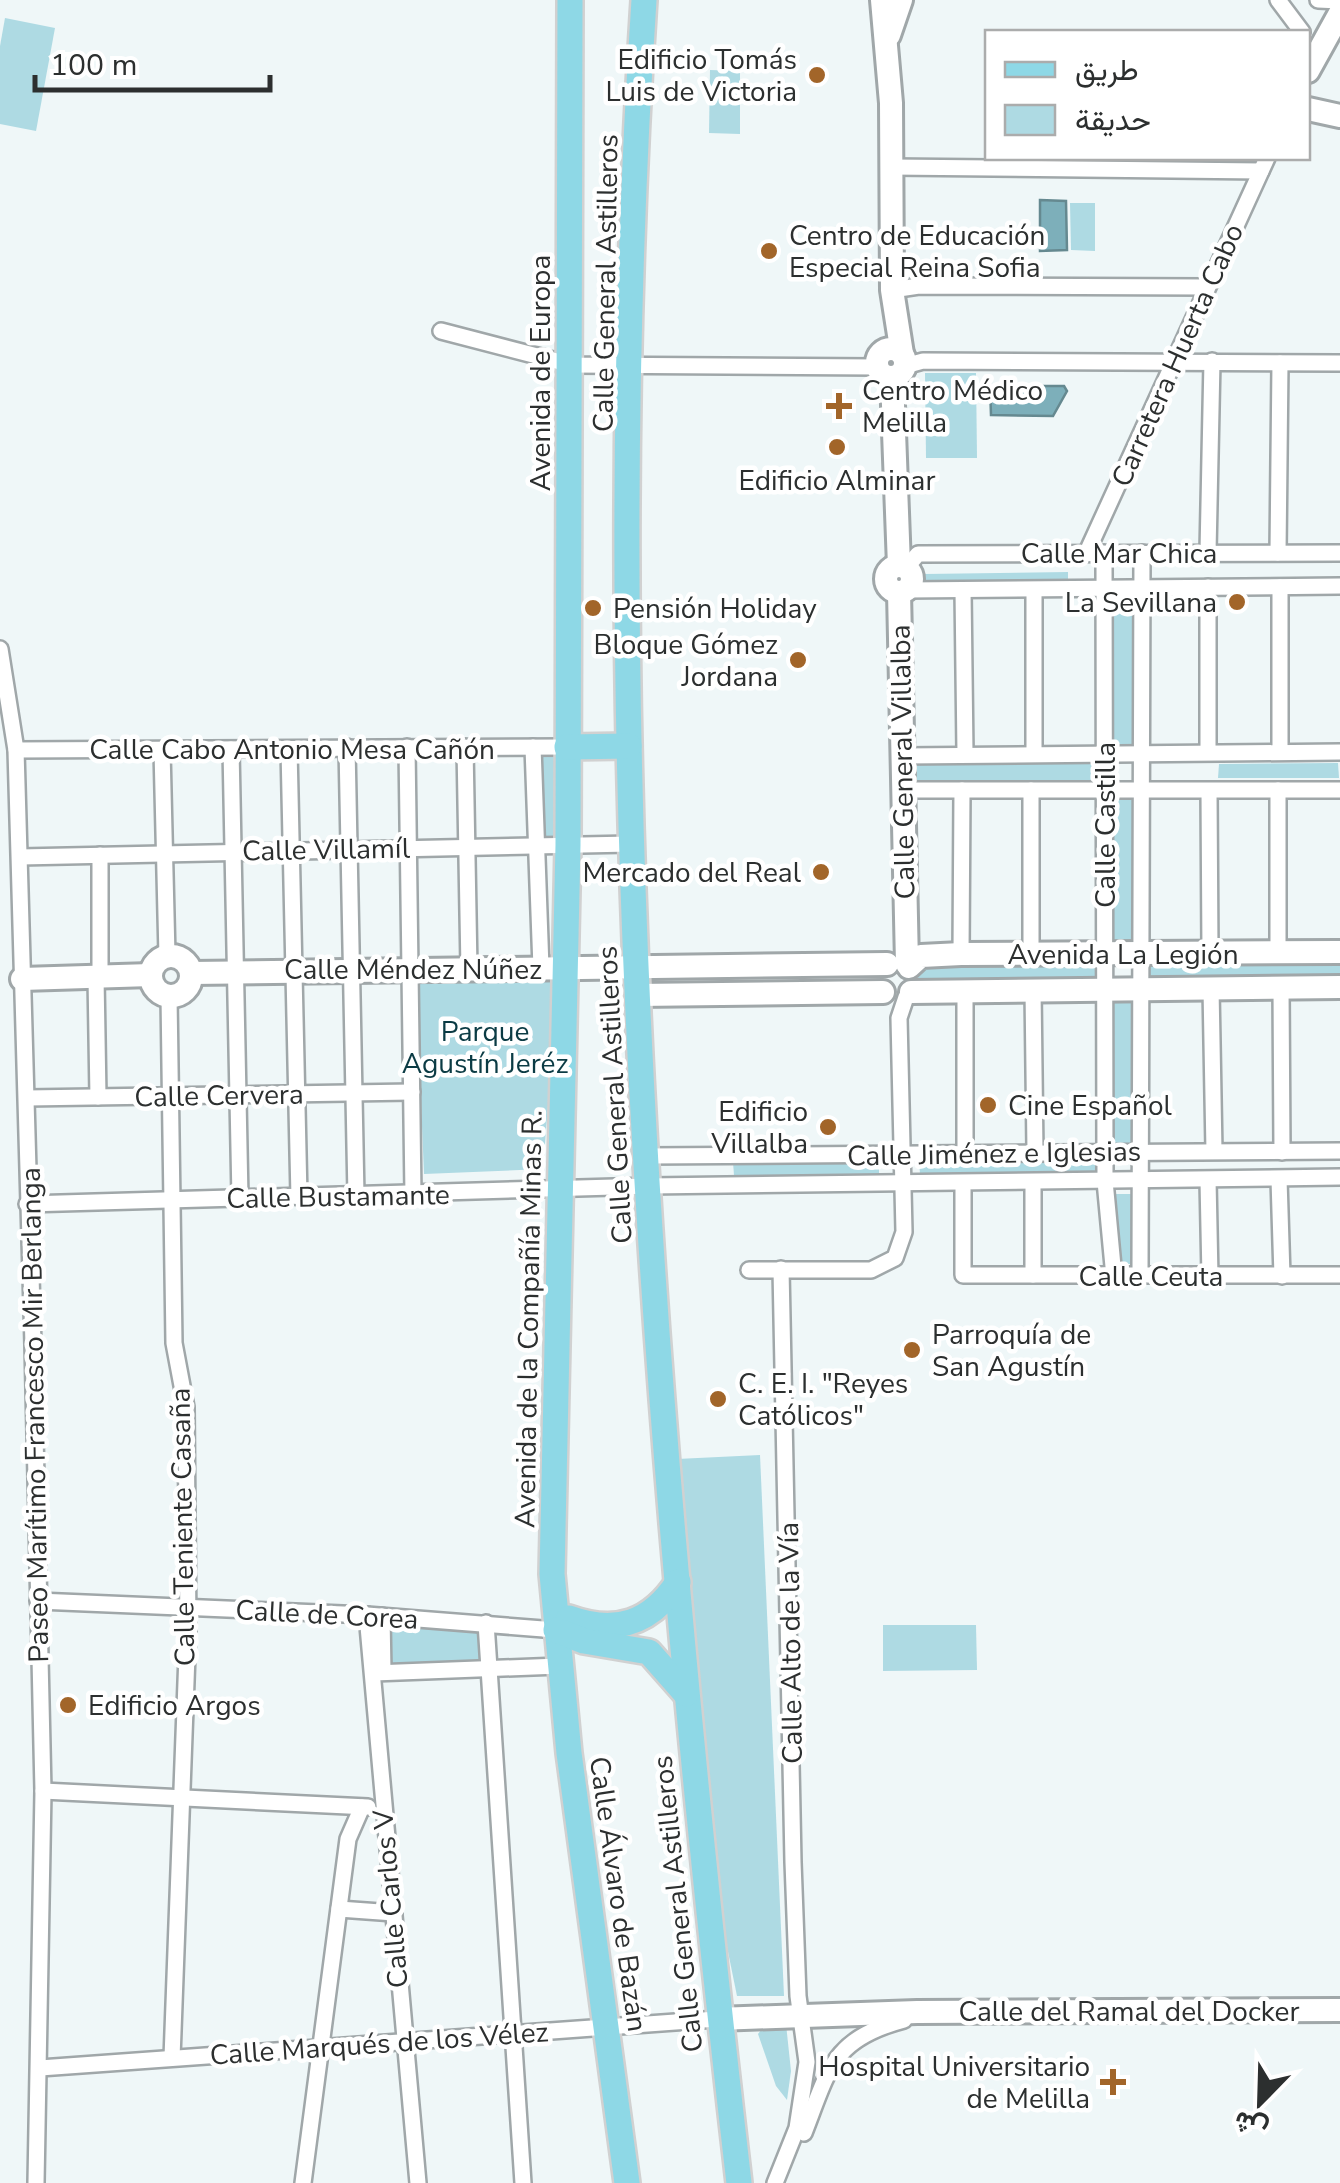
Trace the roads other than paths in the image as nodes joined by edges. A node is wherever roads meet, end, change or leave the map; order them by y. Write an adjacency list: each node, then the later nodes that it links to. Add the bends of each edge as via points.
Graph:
1 (570, 0): 24 (main road, Avenida de Europa)
2 (644, 0): 25 (main road, Calle General Astilleros)
3 (882, 0): 10 (street, Calle General Villalba)
4 (901, 0): 10 (street)
5 (1278, 0): 9 (street)
6 (1318, 0): 7 (street)
7 (1340, 1)
8 (1340, 13): 11 (street)
9 (1300, 30)
10 (887, 43): 15 (street, Calle General Villalba)
11 (1310, 58)
12 (1310, 109): 13 (street)
13 (1340, 116)
14 (1264, 164): 15 (street); 16 (street, Carretera Huerta Cabo)
15 (891, 167): 17 (street, Calle General Villalba)
16 (1207, 287): 17 (street); 19 (street, Carretera Huerta Cabo)
17 (892, 290): 23 (street, Calle General Villalba)
18 (440, 331): 24 (street)
19 (1174, 362): 20 (street); 23 (street); 26 (street, Carretera Huerta Cabo)
20 (1212, 362): 21 (street); 27 (street)
21 (1280, 363): 22 (street); 31 (street)
22 (1340, 363)
23 (891, 364): 25 (street); 32 (street, Calle General Villalba)
24 (572, 365): 25 (street); 41 (main road, Avenida de Europa)
25 (630, 366): 42 (main road, Calle General Astilleros)
26 (1087, 552): 28 (street, Calle Mar Chica); 32 (street, Calle Mar Chica, via 918,554)
27 (1208, 552): 29 (street, Calle Mar Chica); 31 (street, Calle Mar Chica)
28 (1104, 553): 29 (street, Calle Mar Chica); 36 (street, Calle Castilla)
29 (1142, 553): 37 (street, Calle Castilla)
30 (1340, 553): 31 (street, Calle Mar Chica)
31 (1278, 554)
32 (902, 579): 38 (street, Calle Mar Chica); 58 (street, Calle General Villalba)
33 (1280, 586): 34 (street, Calle Mar Chica); 35 (street, Calle Mar Chica); 52 (street)
34 (1340, 586)
35 (1208, 587): 37 (street, Calle Mar Chica); 51 (street)
36 (1104, 588): 37 (street, Calle Mar Chica); 39 (street, Calle Mar Chica); 55 (street, Calle Castilla)
37 (1142, 588): 56 (street, Calle Castilla)
38 (963, 590): 39 (street, Calle Mar Chica); 57 (street)
39 (1034, 590): 54 (street)
40 (0, 649): 49 (street, Paseo Marítimo Francesco Mir Berlanga)
41 (568, 746): 42 (main road); 46 (street, Calle Cabo Antonio Mesa Cañón); 68 (main road, Avenida de Europa)
42 (629, 746): 67 (main road, Calle General Astilleros)
43 (347, 747): 44 (street, Calle Cabo Antonio Mesa Cañón); 47 (street, Calle Cabo Antonio Mesa Cañón); 70 (street)
44 (407, 747): 45 (street, Calle Cabo Antonio Mesa Cañón); 71 (street)
45 (466, 747): 46 (street, Calle Cabo Antonio Mesa Cañón); 72 (street)
46 (532, 747): 69 (street)
47 (288, 748): 48 (street, Calle Cabo Antonio Mesa Cañón); 73 (street)
48 (231, 749): 50 (street, Calle Cabo Antonio Mesa Cañón); 74 (street)
49 (16, 750): 50 (street, Calle Cabo Antonio Mesa Cañón); 77 (street, Paseo Marítimo Francesco Mir Berlanga)
50 (162, 750): 75 (street)
51 (1208, 752): 52 (street); 56 (street)
52 (1280, 752): 53 (street)
53 (1340, 752)
54 (1034, 753): 55 (street); 57 (street)
55 (1105, 753): 56 (street); 59 (street, Calle Castilla)
56 (1140, 753): 60 (street, Calle Castilla)
57 (965, 754): 58 (street)
58 (902, 756): 61 (street, Calle General Villalba)
59 (1105, 789): 60 (street); 63 (street); 80 (street, Calle Castilla)
60 (1141, 789): 66 (street); 78 (street, Calle Castilla)
61 (902, 790): 62 (street); 87 (street, Calle General Villalba)
62 (962, 790): 63 (street); 82 (street)
63 (1031, 790): 83 (street)
64 (1278, 790): 65 (street); 66 (street); 81 (street)
65 (1340, 790)
66 (1209, 791): 84 (street)
67 (632, 844): 68 (street, Calle Villamíl); 88 (main road, Calle General Astilleros)
68 (568, 845): 69 (street, Calle Villamíl); 89 (main road, Avenida de la Compañía Minas R.)
69 (536, 846): 72 (street, Calle Villamíl); 89 (street)
70 (350, 848): 71 (street, Calle Villamíl); 73 (street, Calle Villamíl); 90 (street)
71 (411, 848): 72 (street, Calle Villamíl); 93 (street)
72 (467, 848): 94 (street)
73 (291, 849): 74 (street, Calle Villamíl); 92 (street)
74 (233, 850): 75 (street, Calle Villamíl); 91 (street)
75 (165, 854): 76 (street, Calle Villamíl); 85 (street)
76 (100, 855): 77 (street, Calle Villamíl); 97 (street)
77 (20, 857): 98 (street, Paseo Marítimo Francesco Mir Berlanga)
78 (1140, 952): 80 (street, Avenida La Legión); 84 (street, Avenida La Legión); 101 (street, Calle Castilla)
79 (1340, 952): 81 (street, Avenida La Legión)
80 (1105, 953): 83 (street, Avenida La Legión); 104 (street, Calle Castilla)
81 (1278, 953): 84 (street, Avenida La Legión)
82 (961, 954): 83 (street, Avenida La Legión); 87 (street, Avenida La Legión)
83 (1031, 954)
84 (1210, 954)
85 (167, 956): 95 (street, via 183,959); 96 (street, via 157,960)
86 (729, 964): 87 (street, Avenida La Legión); 88 (street, Avenida La Legión); 106 (street)
87 (899, 964): 109 (street, via 915,980); 109 (street, via 878,980)
88 (636, 965): 89 (street, Calle Méndez Núñez); 107 (main road, Calle General Astilleros)
89 (554, 968): 94 (street, Calle Méndez Núñez); 135 (main road, Avenida de la Compañía Minas R.)
90 (353, 969): 92 (street, Calle Méndez Núñez); 93 (street, Calle Méndez Núñez); 111 (street)
91 (235, 970): 92 (street, Calle Méndez Núñez); 95 (street, Calle Méndez Núñez); 112 (street)
92 (296, 970): 114 (street)
93 (412, 970): 94 (street, Calle Méndez Núñez); 110 (street)
94 (469, 970)
95 (191, 972): 108 (street, via 186,990)
96 (151, 976): 97 (street); 108 (street, via 154,987)
97 (98, 977): 98 (street); 115 (street)
98 (22, 979): 116 (street, Paseo Marítimo Francesco Mir Berlanga)
99 (1280, 987): 100 (street, Avenida La Legión); 102 (street, Avenida La Legión); 122 (street)
100 (1340, 987)
101 (1140, 988): 102 (street, Avenida La Legión); 104 (street, Avenida La Legión); 117 (street, Calle Castilla)
102 (1211, 988): 119 (street)
103 (1033, 989): 104 (street, Avenida La Legión); 105 (street, Avenida La Legión); 121 (street)
104 (1105, 989): 118 (street, Calle Castilla)
105 (965, 990): 109 (street, Avenida La Legión); 123 (street)
106 (730, 994): 107 (street, Avenida La Legión); 109 (street, Avenida La Legión)
107 (637, 995): 125 (main road, Calle General Astilleros)
108 (169, 996): 113 (street, Calle Teniente Casaña)
109 (897, 999): 124 (street)
110 (412, 1092): 111 (street, Calle Cervera); 136 (street)
111 (354, 1093): 114 (street, Calle Cervera); 137 (street)
112 (238, 1094): 113 (street, Calle Cervera); 114 (street, Calle Cervera); 139 (street)
113 (172, 1095): 115 (street, Calle Cervera); 140 (street, Calle Teniente Casaña)
114 (296, 1095): 138 (street)
115 (98, 1097): 116 (street, Calle Cervera)
116 (27, 1098): 141 (street, Paseo Marítimo Francesco Mir Berlanga)
117 (1142, 1150): 118 (street, Calle Jiménez e Iglesias); 119 (street, Calle Jiménez e Iglesias); 130 (street, Calle Castilla)
118 (1106, 1151): 121 (street, Calle Jiménez e Iglesias); 127 (street, Calle Castilla)
119 (1214, 1151): 122 (street, Calle Jiménez e Iglesias)
120 (1340, 1151): 122 (street, Calle Jiménez e Iglesias)
121 (1035, 1152): 123 (street, Calle Jiménez e Iglesias)
122 (1282, 1152)
123 (965, 1154): 124 (street, Calle Jiménez e Iglesias)
124 (903, 1155): 125 (street, Calle Jiménez e Iglesias); 133 (street)
125 (647, 1156): 134 (main road, Calle General Astilleros)
126 (1340, 1177): 129 (street, Calle Jiménez e Iglesias)
127 (1105, 1180): 130 (street, Calle Jiménez e Iglesias); 132 (street, Calle Jiménez e Iglesias); 145 (street, Calle Castilla)
128 (1208, 1180): 129 (street, Calle Jiménez e Iglesias); 130 (street, Calle Jiménez e Iglesias); 149 (street)
129 (1279, 1180): 147 (street)
130 (1142, 1181): 146 (street, Calle Castilla)
131 (963, 1182): 132 (street, Calle Jiménez e Iglesias); 133 (street, Calle Jiménez e Iglesias); 144 (street, Calle Ceuta, via 962,1275)
132 (1032, 1182): 144 (street)
133 (904, 1183): 134 (street, Calle Jiménez e Iglesias); 142 (street, via 902,1246 885,1267)
134 (649, 1186): 135 (street, Calle Bustamante); 150 (main road, Calle General Astilleros)
135 (561, 1190): 136 (street, Calle Bustamante); 154 (main road, Avenida de la Compañía Minas R.)
136 (413, 1195): 137 (street, Calle Bustamante)
137 (356, 1196): 138 (street, Calle Bustamante)
138 (299, 1197): 139 (street, Calle Bustamante)
139 (240, 1198): 140 (street, Calle Bustamante)
140 (173, 1200): 141 (street, Calle Bustamante); 152 (street, Calle Teniente Casaña, via 174,1342 186,1407)
141 (28, 1204): 151 (street, Paseo Marítimo Francesco Mir Berlanga)
142 (781, 1269): 143 (street); 169 (street, Calle Alto de la Vía, via 792,1862)
143 (750, 1270)
144 (1033, 1275): 145 (street, Calle Ceuta)
145 (1114, 1276): 146 (street, Calle Ceuta)
146 (1140, 1276): 149 (street, Calle Ceuta)
147 (1282, 1276): 148 (street, Calle Ceuta); 149 (street, Calle Ceuta)
148 (1340, 1276)
149 (1210, 1277)
150 (678, 1582): 154 (main road, via 637,1623); 159 (main road, Calle General Astilleros)
151 (38, 1601): 152 (street, Calle de Corea); 160 (street, Paseo Marítimo Francesco Mir Berlanga)
152 (188, 1608): 153 (street, Calle de Corea); 161 (street, Calle Teniente Casaña)
153 (374, 1616): 155 (street, Calle de Corea); 158 (street, Calle Carlos V)
154 (555, 1622): 155 (street, Calle de Corea); 156 (main road, Calle Álvaro de Bazán); 159 (main road, via 584,1641 648,1652)
155 (486, 1624): 157 (street)
156 (560, 1666): 157 (street); 170 (main road, Calle Álvaro de Bazán)
157 (489, 1668): 158 (street); 171 (street)
158 (378, 1672): 162 (street, Calle Carlos V)
159 (686, 1694): 168 (main road, Calle General Astilleros)
160 (42, 1791): 161 (street); 175 (street, Paseo Marítimo Francesco Mir Berlanga)
161 (178, 1799): 163 (street); 174 (street, Calle Teniente Casaña)
162 (381, 1806): 163 (street); 165 (street, Calle Carlos V)
163 (362, 1807): 164 (street, via 348,1839)
164 (339, 1910): 165 (street); 173 (street)
165 (394, 1913): 172 (street, Calle Carlos V)
166 (1340, 2010): 167 (street, Calle del Ramal del Docker)
167 (917, 2012): 169 (street, Calle del Ramal del Docker); 183 (street, Calle del Ramal del Docker, via 839,2050)
168 (717, 2019): 169 (street, Calle del Ramal del Docker); 170 (street, Calle Marqués de los Vélez); 181 (main road, Calle General Astilleros)
169 (802, 2026): 182 (street, via 804,2102)
170 (608, 2027): 171 (street, Calle Marqués de los Vélez); 180 (main road, Calle Álvaro de Bazán)
171 (513, 2033): 172 (street, Calle Marqués de los Vélez); 179 (street)
172 (403, 2041): 173 (street, Calle Marqués de los Vélez); 178 (street, Calle Carlos V)
173 (320, 2047): 174 (street, Calle Marqués de los Vélez); 177 (street)
174 (172, 2058): 175 (street, Calle Marqués de los Vélez)
175 (40, 2068): 176 (street, Paseo Marítimo Francesco Mir Berlanga)
176 (36, 2183)
177 (303, 2183)
178 (418, 2183)
179 (522, 2183)
180 (627, 2183)
181 (739, 2183)
182 (775, 2183)
183 (784, 2183)

